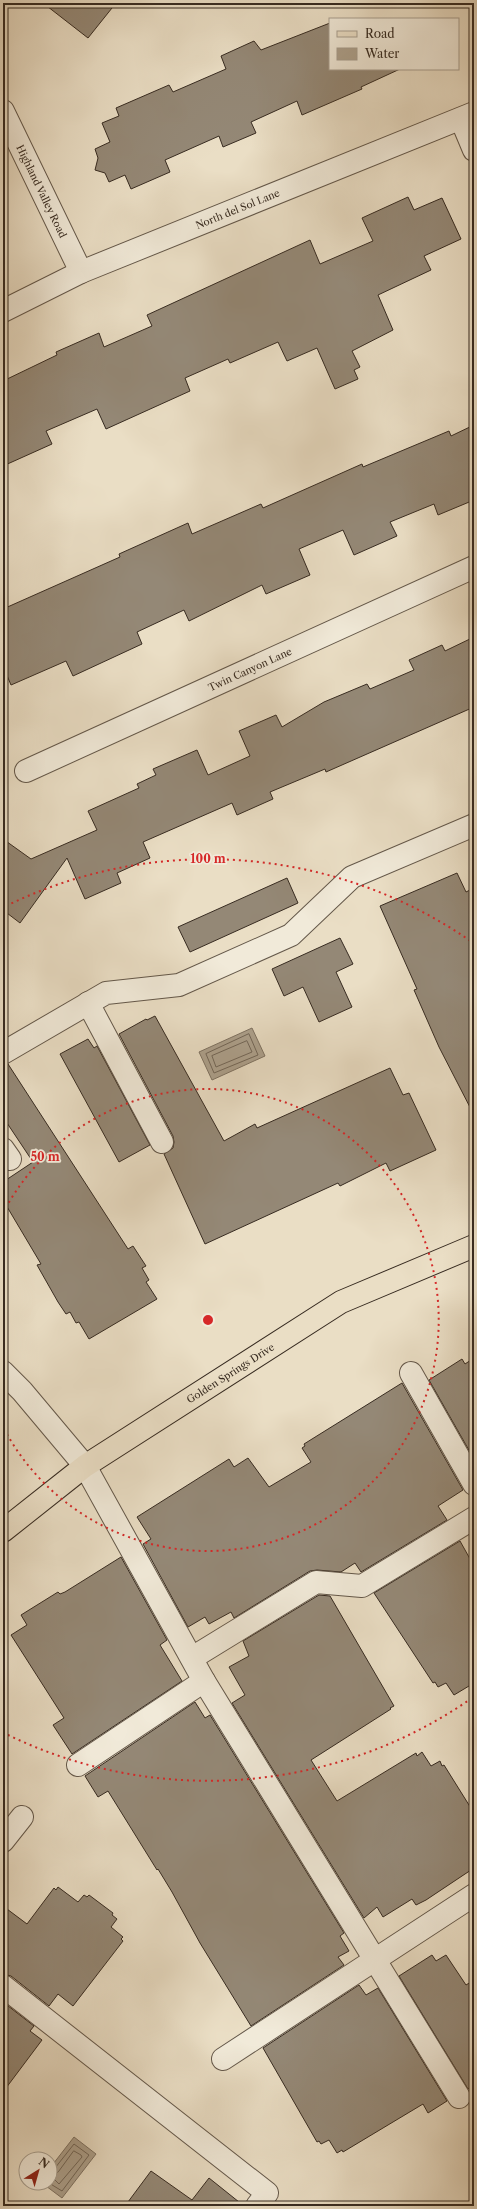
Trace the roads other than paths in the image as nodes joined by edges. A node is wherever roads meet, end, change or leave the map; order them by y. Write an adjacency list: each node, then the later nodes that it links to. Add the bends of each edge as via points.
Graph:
1 (3, 111): 4 (street, Highland Valley Road)
2 (467, 116): 3 (street); 4 (street, North del Sol Lane)
3 (474, 150)
4 (81, 272): 5 (street, North del Sol Lane)
5 (3, 311)
6 (474, 567): 7 (street, Twin Canyon Lane)
7 (26, 771)
8 (474, 825): 9 (street, via 352,877 291,935 179,985 106,993)
9 (88, 1003): 10 (street); 11 (street)
10 (3, 1052)
11 (162, 1142)
12 (474, 1246): 15 (main road, Golden Springs Drive, via 341,1302)
13 (3, 1372): 15 (street)
14 (411, 1373): 16 (street)
15 (85, 1466): 18 (main road, Golden Springs Drive); 19 (street)
16 (474, 1484)
17 (474, 1518): 19 (street, via 362,1586 316,1582)
18 (3, 1531)
19 (192, 1658): 20 (street)
20 (204, 1681): 21 (street); 25 (street)
21 (78, 1765)
22 (22, 1817): 23 (street)
23 (3, 1841)
24 (474, 1895): 25 (street)
25 (375, 1960): 27 (street); 28 (street)
26 (3, 1986): 29 (street, via 267,2193)
27 (223, 2059)
28 (459, 2097)
29 (257, 2206)

